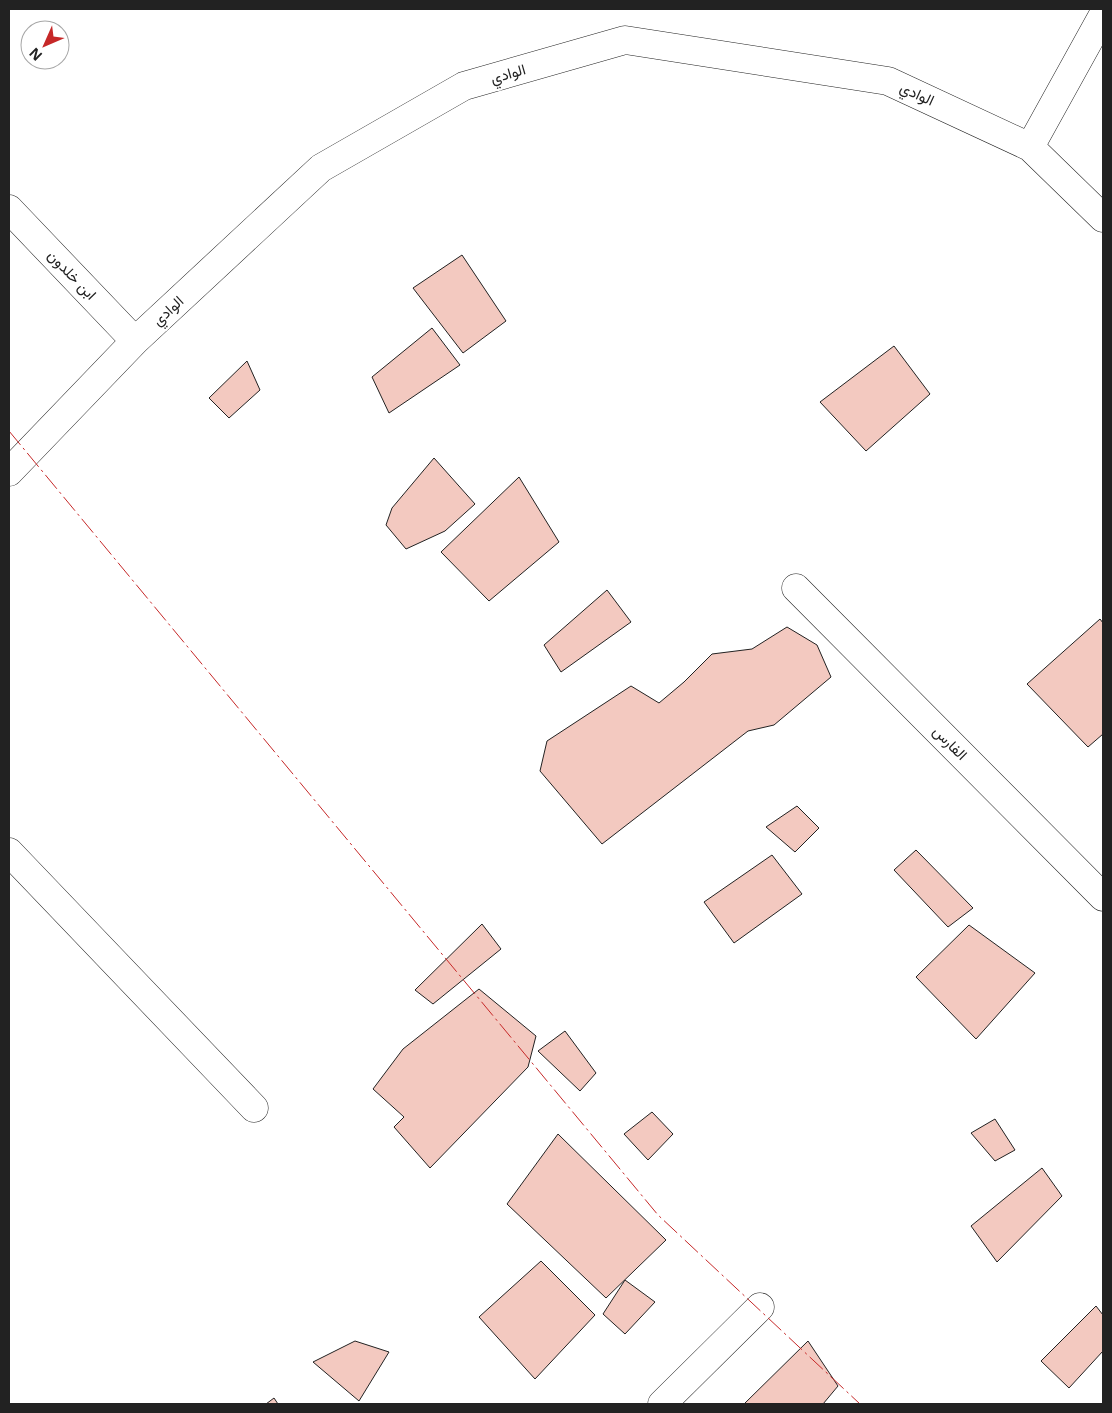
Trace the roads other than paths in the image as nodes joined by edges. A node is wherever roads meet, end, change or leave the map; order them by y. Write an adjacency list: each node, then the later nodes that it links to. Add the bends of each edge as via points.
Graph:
1 (1103, 15): 2 (street)
2 (1030, 147): 4 (street, الوادي); 5 (street, الوادي, via 888,81 625,40 464,86 321,168)
3 (9, 209): 5 (street, ابن خلدون)
4 (1103, 218)
5 (135, 341): 6 (street, الوادي)
6 (9, 472)
7 (796, 588): 9 (street, الفارس)
8 (9, 852): 10 (street)
9 (1103, 898)
10 (254, 1108)
11 (760, 1307): 12 (street)
12 (662, 1404)

